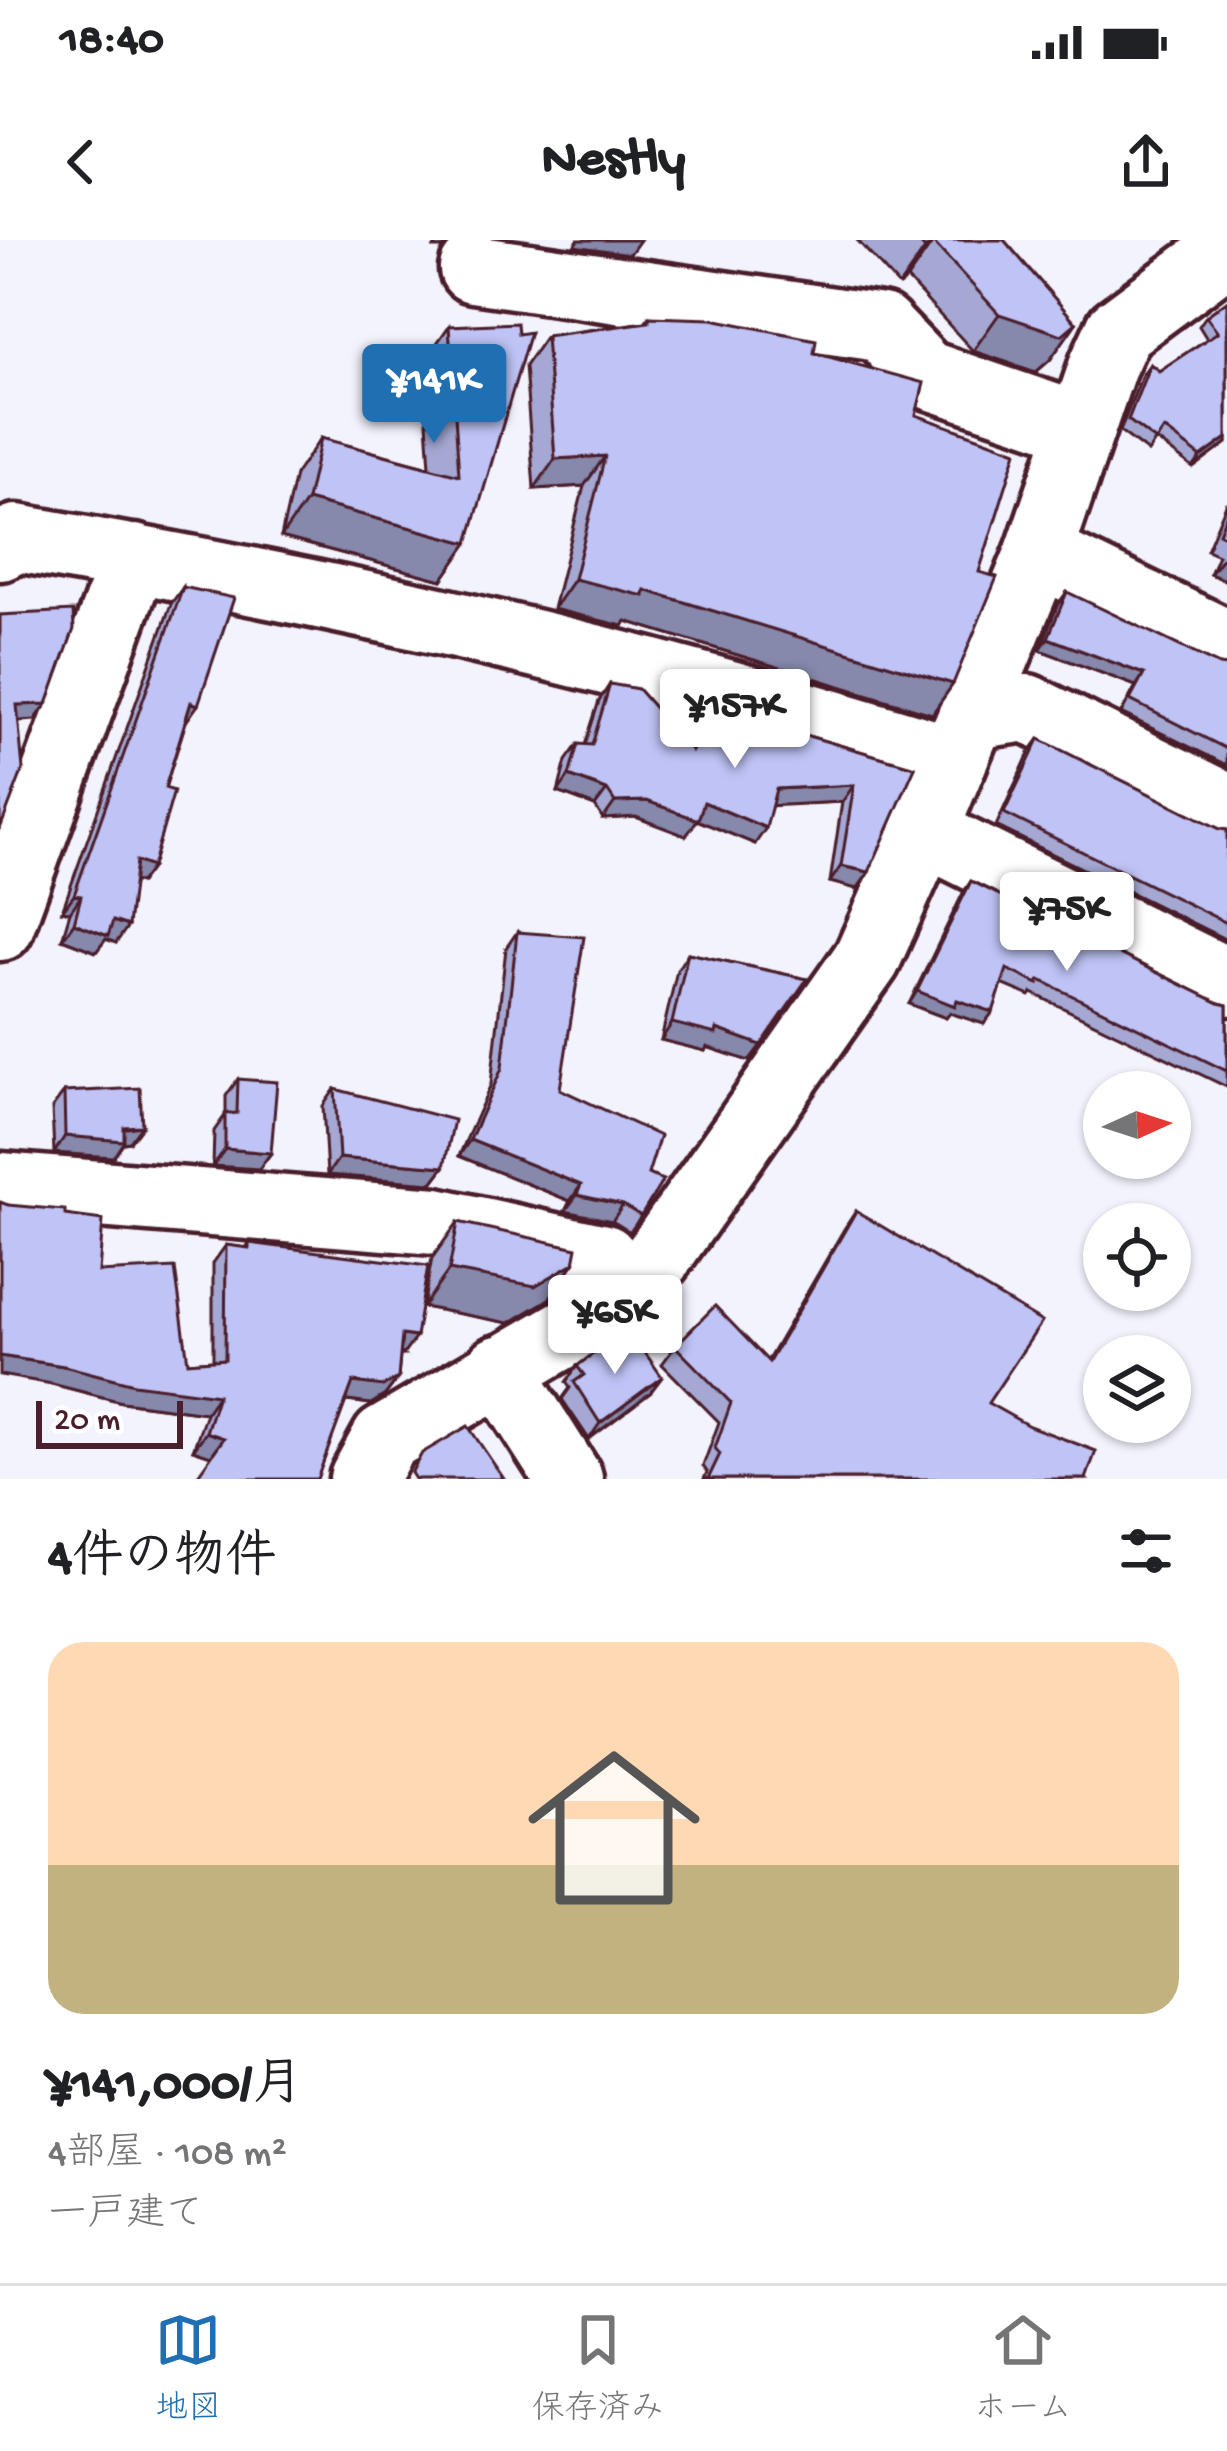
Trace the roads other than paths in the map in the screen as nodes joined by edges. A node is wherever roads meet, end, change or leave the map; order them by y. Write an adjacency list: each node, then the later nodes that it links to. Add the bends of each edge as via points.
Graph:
1 (1227, 250): 3 (street, via 1119,330 1083,340)
2 (498, 261): 3 (street, via 881,328 925,374)
3 (1081, 427): 5 (street)
4 (0, 548): 6 (street, via 16,538)
5 (1039, 553): 7 (street); 8 (street)
6 (134, 558): 8 (street); 11 (street)
7 (1227, 644)
8 (963, 738): 9 (street, via 1028,708); 10 (street)
9 (1227, 807)
10 (925, 832): 12 (street); 14 (street, via 867,959)
11 (0, 927)
12 (1227, 982)
13 (0, 1186): 14 (street, via 436,1221 604,1258)
14 (632, 1294): 15 (street)
15 (499, 1369): 16 (street, via 385,1439); 17 (street)
16 (363, 1479)
17 (569, 1479)

